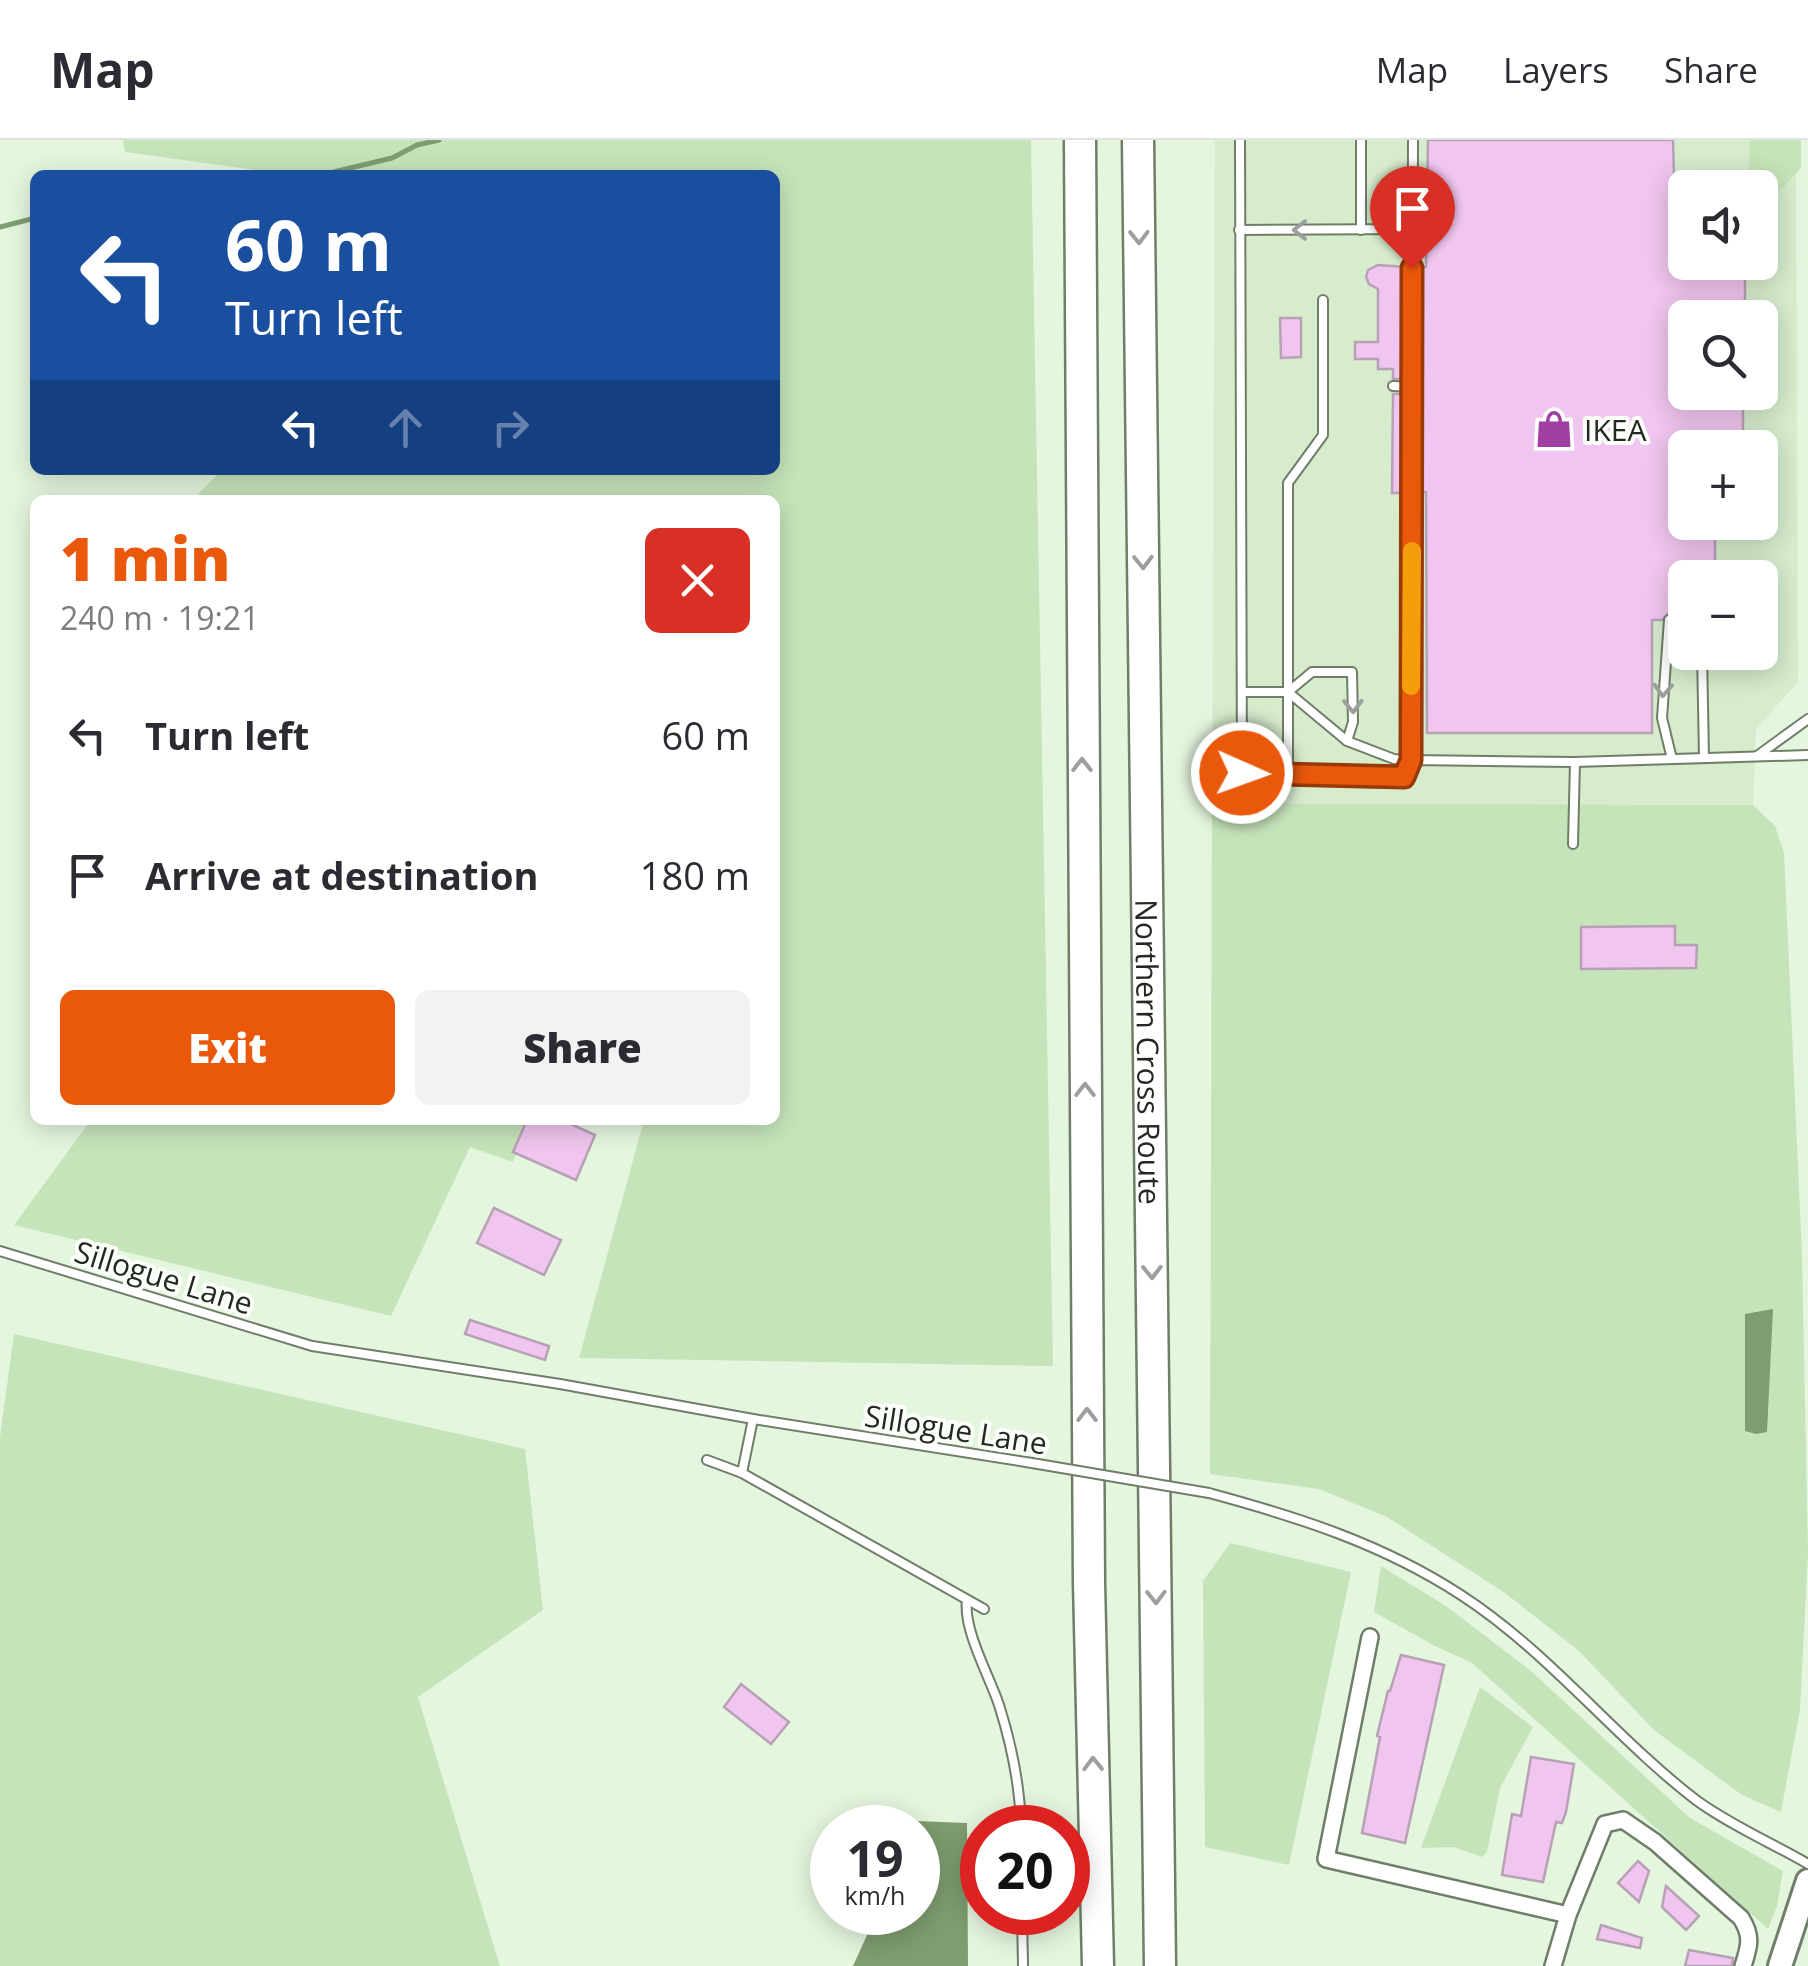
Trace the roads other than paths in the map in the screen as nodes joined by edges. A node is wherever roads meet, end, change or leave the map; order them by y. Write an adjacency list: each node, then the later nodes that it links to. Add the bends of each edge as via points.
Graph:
1 (1063, 140): 14 (highway)
2 (1080, 140): 14 (highway)
3 (1138, 140): 42 (highway, Northern Cross Route, one-way to 42)
4 (1240, 140): 8 (lane)
5 (1361, 140): 9 (lane)
6 (1412, 140): 7 (lane)
7 (1412, 229): 9 (lane); 12 (lane)
8 (1239, 230): 9 (lane, one-way to 8); 16 (lane)
9 (1361, 230)
10 (1323, 300): 17 (lane, via 1323,436 1288,483)
11 (1393, 386): 12 (lane)
12 (1412, 387): 24 (lane)
13 (1668, 634): 23 (lane, one-way to 23, via 1662,718)
14 (1082, 640): 41 (highway, one-way to 14, via 1088,1583)
15 (1702, 670): 22 (lane)
16 (1242, 692): 17 (lane); 26 (lane, via 1242,773)
17 (1288, 692): 19 (lane); 19 (lane, one-way to 19, via 1312,672 1352,672 1354,722); 26 (lane)
18 (1808, 719): 21 (lane)
19 (1346, 742): 24 (lane)
20 (1808, 755): 21 (lane)
21 (1758, 756): 22 (lane)
22 (1704, 758): 23 (lane)
23 (1672, 759): 25 (lane)
24 (1411, 760): 25 (lane); 26 (lane, via 1404,777)
25 (1575, 762): 27 (lane)
26 (1288, 775)
27 (1573, 844)
28 (0, 1251): 29 (lane, Sillogue Lane, via 312,1346)
29 (754, 1419): 31 (lane); 36 (lane, Sillogue Lane, bridge, via 1209,1494 1304,1519 1462,1596 1548,1664 1698,1801)
30 (707, 1460): 31 (lane)
31 (742, 1473): 32 (lane)
32 (967, 1600): 33 (lane); 35 (lane, via 1018,1773)
33 (984, 1608)
34 (1370, 1638): 38 (street, via 1326,1859)
35 (1020, 1805)
36 (1808, 1864)
37 (1808, 1881): 45 (main road)
38 (1568, 1914): 43 (street); 44 (street, via 1605,1824 1623,1820 1742,1918 1750,1932)
39 (1022, 1935): 40 (lane)
40 (1023, 1966)
41 (1098, 1966)
42 (1160, 1966)
43 (1553, 1966)
44 (1743, 1966)
45 (1780, 1966)

